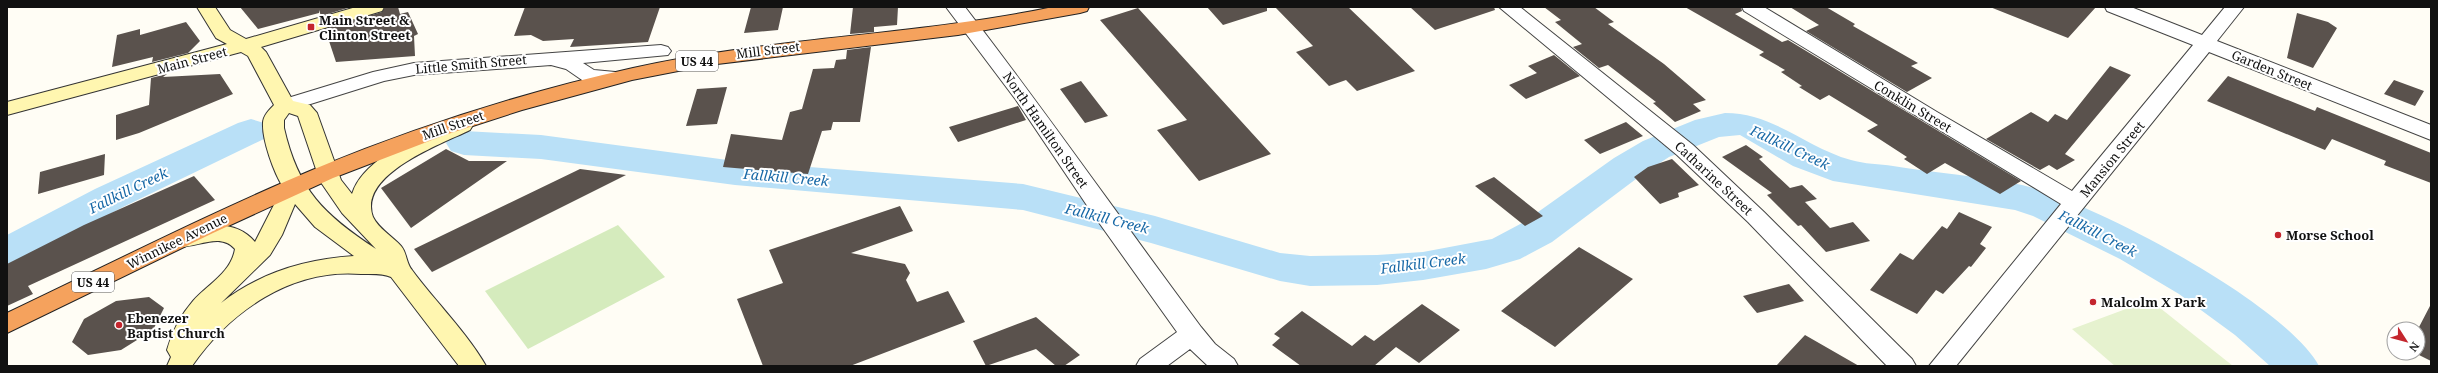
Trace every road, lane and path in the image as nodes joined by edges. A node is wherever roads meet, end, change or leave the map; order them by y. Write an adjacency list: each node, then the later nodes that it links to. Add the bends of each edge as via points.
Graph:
1 (206, 7): 11 (street, via 223,34)
2 (375, 7): 11 (street, Main Street)
3 (955, 7): 9 (street, North Hamilton Street)
4 (1080, 7): 9 (highway, Mill Street / US 44)
5 (1508, 7): 32 (street, Catharine Street, via 1685,150 1756,217)
6 (1751, 7): 21 (street, Conklin Street, via 1930,117)
7 (2114, 7): 10 (street, Garden Street)
8 (2235, 7): 10 (street, Mansion Street)
9 (972, 28): 14 (highway, Mill Street / US 44, via 745,53); 27 (street, North Hamilton Street)
10 (2206, 43): 18 (street, Garden Street); 21 (street, Mansion Street)
11 (243, 46): 15 (street, via 256,52); 16 (street, Main Street)
12 (661, 51): 13 (street, Little Smith Street)
13 (542, 58): 14 (street, via 566,62 589,76); 15 (street, Little Smith Street, via 402,71)
14 (619, 77): 17 (highway, Mill Street / US 44)
15 (285, 106): 19 (street, via 303,110 307,114); 20 (street, via 277,113 272,125 285,170)
16 (7, 109)
17 (485, 114): 19 (highway, Mill Street / US 44, via 408,140); 22 (street, via 407,153 372,176 361,192 359,201)
18 (2431, 134)
19 (327, 172): 20 (highway, Winnikee Avenue / US 44); 22 (street, via 339,194)
20 (294, 187): 23 (highway, Winnikee Avenue / US 44); 24 (street, via 306,203 360,250 376,261); 25 (street, via 283,203 268,240)
21 (2069, 211): 33 (street, Mansion Street)
22 (363, 222): 24 (street, via 392,252)
23 (179, 241): 25 (street, via 211,234 229,234 238,238 247,248 247,254); 26 (highway, Winnikee Avenue / US 44)
24 (399, 271): 28 (street, via 370,265 340,265 306,271 268,285 249,294 220,315 195,341); 29 (street)
25 (233, 278): 28 (street, via 191,321 180,345)
26 (7, 324)
27 (1192, 334): 30 (street); 31 (street, North Hamilton Street)
28 (178, 366)
29 (473, 366)
30 (1149, 366)
31 (1225, 366)
32 (1903, 366)
33 (1942, 366)

